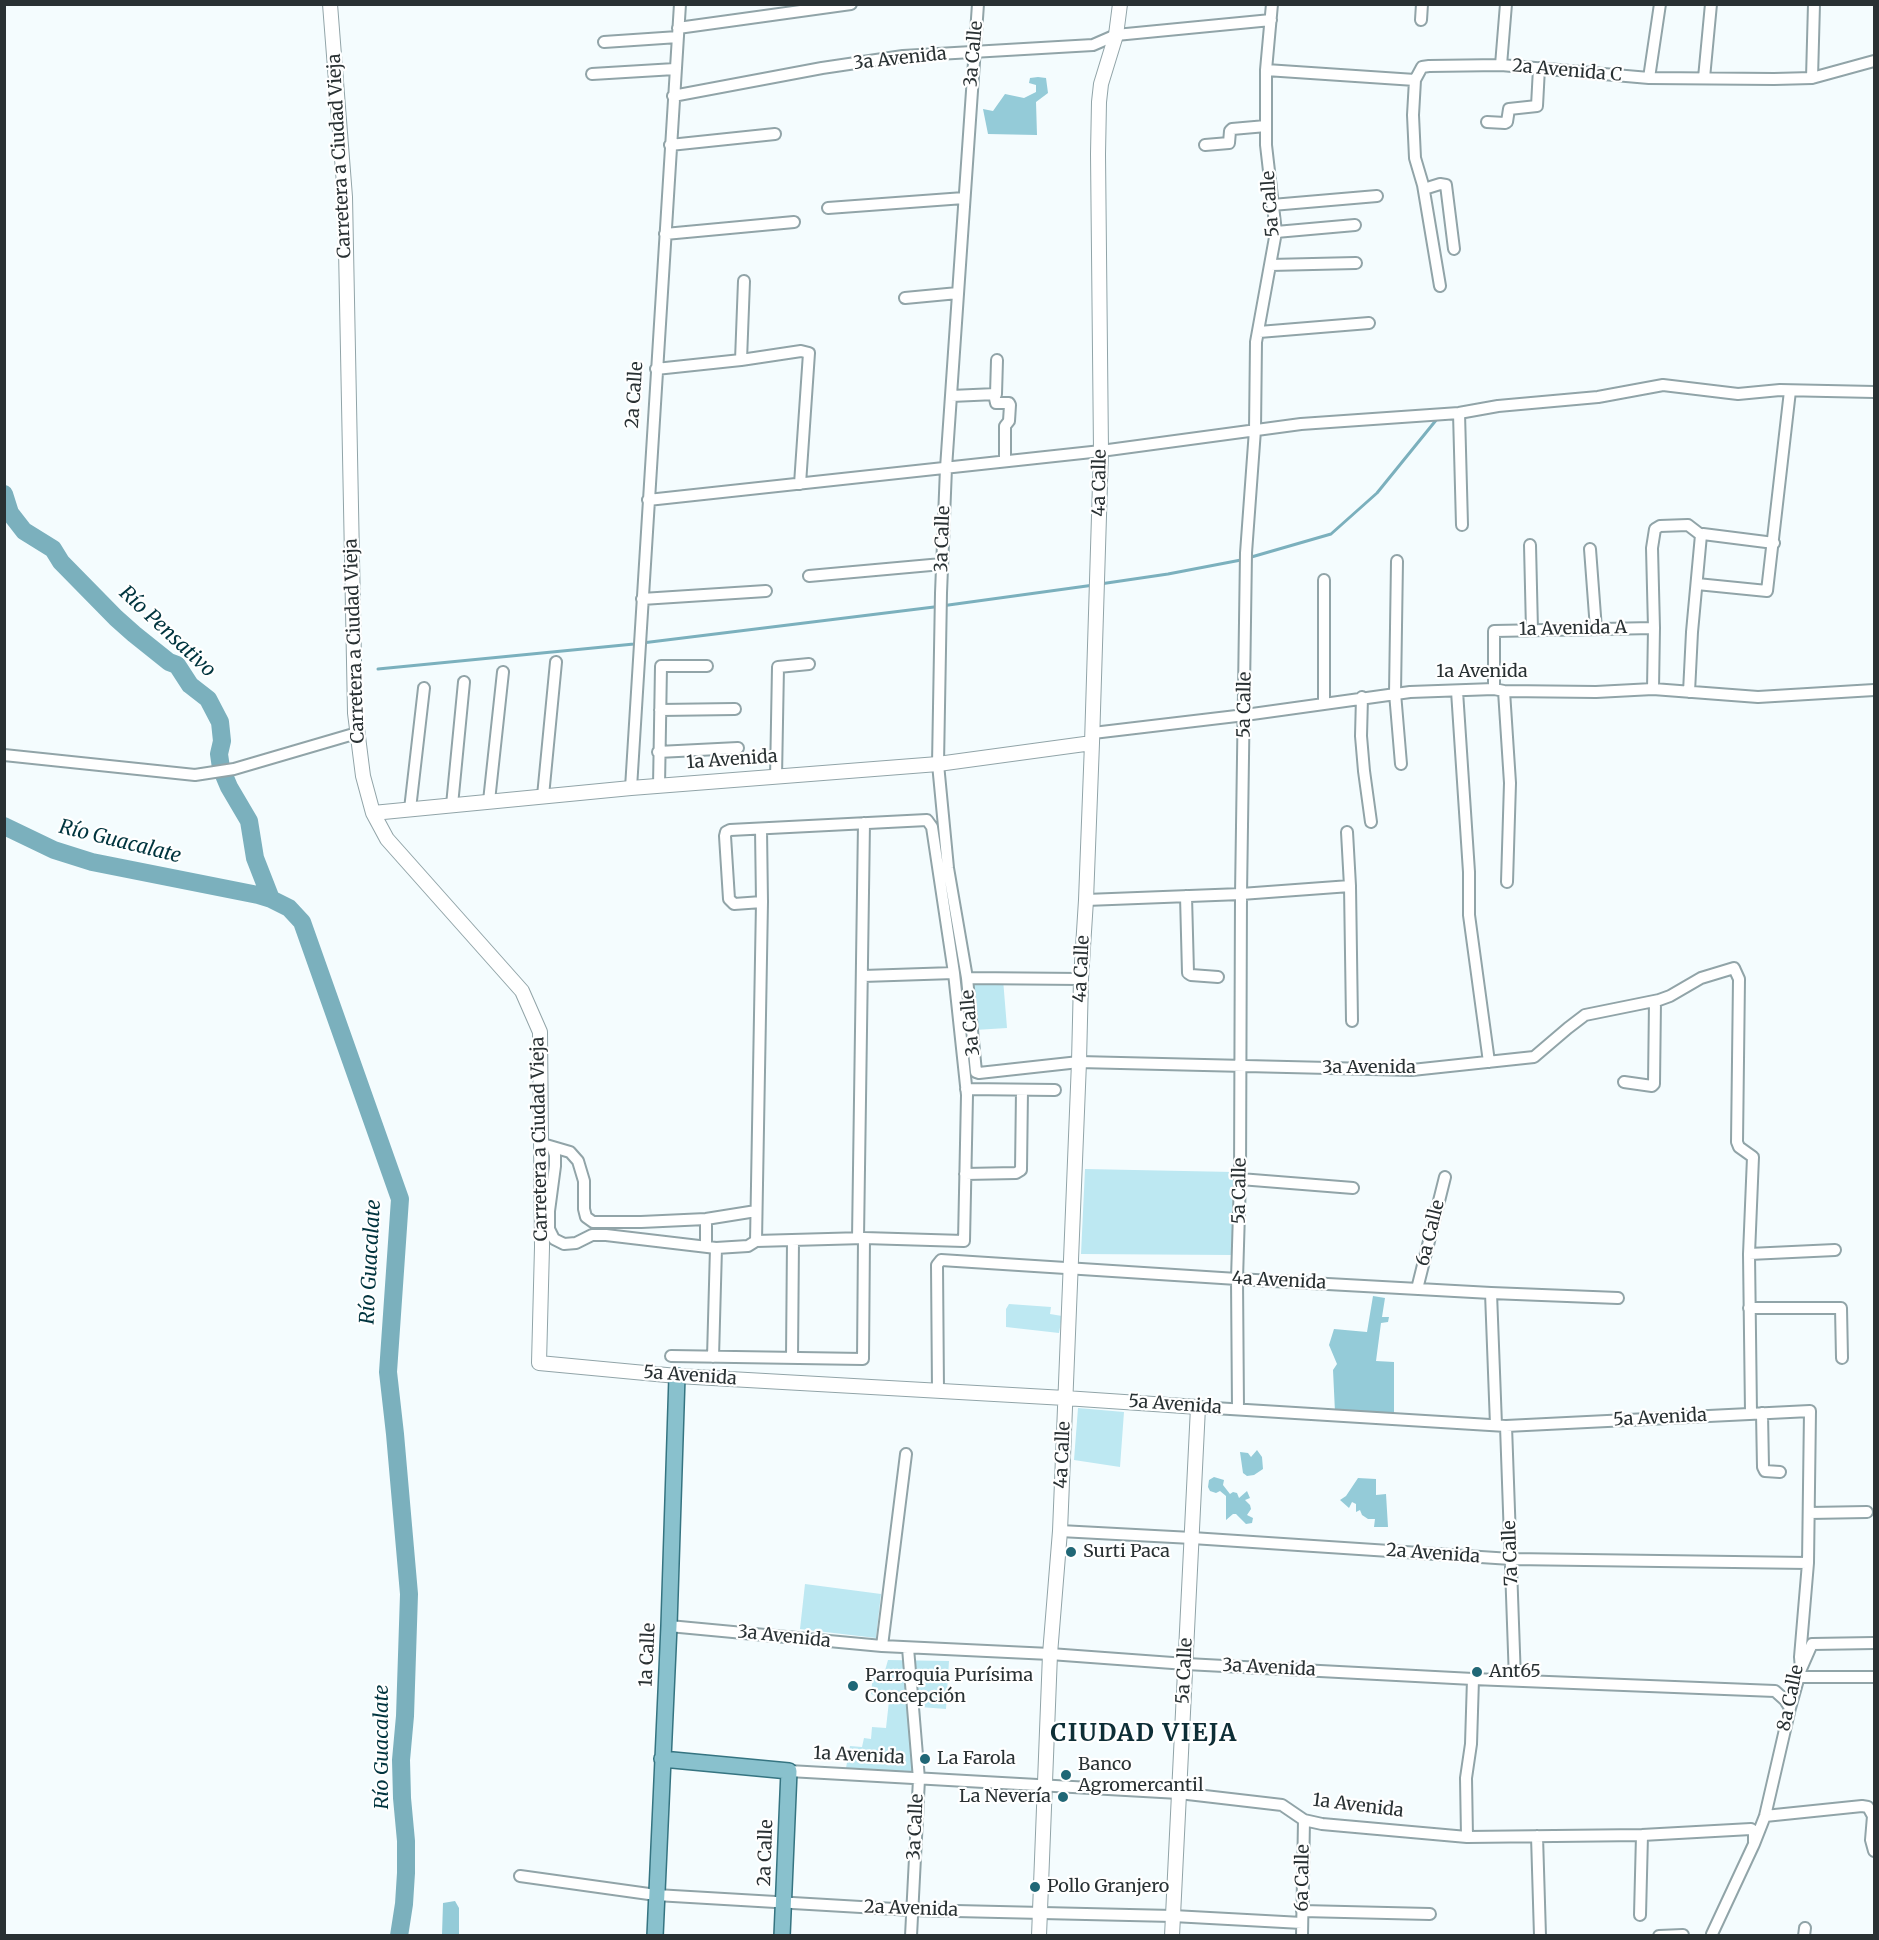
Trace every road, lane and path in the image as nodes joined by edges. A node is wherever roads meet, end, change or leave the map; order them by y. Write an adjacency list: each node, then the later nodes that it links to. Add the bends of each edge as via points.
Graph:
1 (330, 4): 98 (main road, Carretera a Ciudad Vieja, via 345,197)
2 (680, 4): 14 (street, 2a Calle)
3 (851, 4): 14 (street)
4 (978, 4): 17 (street, 3a Calle)
5 (1120, 4): 15 (main road, 4a Calle)
6 (1272, 4): 12 (street, 5a Calle)
7 (1422, 4): 13 (street)
8 (1506, 4): 19 (street)
9 (1660, 4): 24 (street)
10 (1711, 4): 25 (street)
11 (1814, 4): 26 (street)
12 (1271, 20): 15 (street, 3a Avenida); 22 (street, 5a Calle)
13 (1420, 20)
14 (678, 32): 16 (street); 21 (street, 2a Calle)
15 (1116, 35): 17 (street, 3a Avenida, via 1093,45); 61 (main road, 4a Calle, via 1101,84 1098,154)
16 (604, 42)
17 (974, 53): 28 (street, 3a Avenida, via 903,56); 36 (street, 3a Calle)
18 (1875, 61): 26 (street, 2a Avenida C)
19 (1501, 65): 20 (street, 2a Avenida C); 27 (street, 2a Avenida C, via 1422,67)
20 (1539, 68): 24 (street, 2a Avenida C); 29 (street, via 1537,106 1509,109 1505,123)
21 (675, 69): 23 (street); 28 (street, 2a Calle)
22 (1266, 70): 27 (street); 30 (street, 5a Calle)
23 (592, 74)
24 (1649, 78): 25 (street, 2a Avenida C)
25 (1704, 78): 26 (street, 2a Avenida C)
26 (1812, 78)
27 (1415, 80): 34 (street, via 1415,158)
28 (673, 96): 32 (street, 2a Calle)
29 (1487, 122)
30 (1266, 126): 33 (street, via 1232,129 1229,143); 37 (street, 5a Calle)
31 (775, 134): 32 (street)
32 (670, 145): 42 (street, 2a Calle)
33 (1204, 145)
34 (1424, 189): 43 (street, via 1446,185); 47 (street)
35 (1377, 196): 37 (street)
36 (964, 198): 38 (street); 48 (street, 3a Calle)
37 (1272, 206): 41 (street, 5a Calle)
38 (828, 208)
39 (794, 222): 42 (street)
40 (1355, 225): 41 (street)
41 (1276, 232): 45 (street, 5a Calle)
42 (665, 234): 54 (street, 2a Calle)
43 (1454, 249)
44 (1356, 263): 45 (street)
45 (1270, 265): 51 (street, 5a Calle)
46 (744, 281): 52 (street)
47 (1440, 286)
48 (958, 293): 49 (street); 58 (street, 3a Calle)
49 (905, 298)
50 (1369, 323): 51 (street)
51 (1259, 332): 60 (street, 5a Calle)
52 (741, 360): 54 (street); 64 (street, via 810,353)
53 (997, 360): 57 (street)
54 (656, 369): 65 (street, 2a Calle)
55 (1790, 391): 56 (street); 59 (street, via 1738,394 1663,385 1598,397); 68 (street)
56 (1875, 392)
57 (994, 394): 58 (street); 62 (street, via 996,403 1010,405 1005,426)
58 (951, 396): 63 (street, 3a Calle)
59 (1459, 413): 60 (street); 66 (street)
60 (1255, 430): 61 (street); 97 (street, 5a Calle, via 1246,558)
61 (1101, 451): 62 (street); 99 (main road, 4a Calle)
62 (1005, 461): 63 (street)
63 (946, 468): 64 (street); 72 (street, 3a Calle)
64 (800, 484): 65 (street)
65 (648, 500): 77 (street, 2a Calle)
66 (1462, 525)
67 (1701, 535): 68 (street); 75 (street); 78 (street, via 1688,525 1655,529)
68 (1774, 543): 75 (street, via 1767,593)
69 (1530, 545): 80 (street)
70 (1590, 549): 79 (street)
71 (1397, 561): 92 (street)
72 (942, 564): 73 (street); 103 (street, 3a Calle)
73 (809, 576)
74 (1324, 580): 94 (street)
75 (1697, 584): 91 (street)
76 (766, 591): 77 (street)
77 (642, 599): 107 (street, 2a Calle)
78 (1654, 628): 79 (street, 1a Avenida A); 87 (street)
79 (1596, 629): 80 (street, 1a Avenida A)
80 (1532, 630): 88 (street, 1a Avenida A, via 1493,632)
81 (556, 662): 108 (street)
82 (809, 664): 105 (street, via 778,667)
83 (707, 666): 96 (street, via 661,666)
84 (503, 672): 109 (street)
85 (464, 682): 110 (street)
86 (424, 688): 112 (street)
87 (1653, 689): 88 (street, 1a Avenida); 91 (street, 1a Avenida)
88 (1499, 690): 90 (street, 1a Avenida); 117 (street, via 1510,783)
89 (1875, 690): 91 (street, 1a Avenida, via 1758,697)
90 (1457, 691): 92 (street, 1a Avenida); 131 (street, via 1469,915)
91 (1689, 692)
92 (1395, 693): 93 (street, 1a Avenida); 104 (street)
93 (1362, 698): 94 (street, 1a Avenida); 113 (street, via 1361,736)
94 (1324, 703): 97 (street, 1a Avenida)
95 (735, 709): 96 (street)
96 (660, 711): 101 (street)
97 (1245, 715): 99 (street, 1a Avenida); 119 (street, 5a Calle)
98 (357, 733): 102 (street, via 234,769 195,775); 111 (main road, Carretera a Ciudad Vieja)
99 (1092, 738): 103 (main road, 1a Avenida); 121 (main road, 4a Calle)
100 (738, 748): 101 (street)
101 (658, 752): 106 (street)
102 (4, 755)
103 (938, 764): 105 (main road, 1a Avenida); 126 (street, 3a Calle, via 948,868)
104 (1401, 764)
105 (776, 777): 106 (main road, 1a Avenida)
106 (659, 786): 107 (main road, 1a Avenida)
107 (631, 788): 108 (main road, 1a Avenida)
108 (543, 796): 109 (main road, 1a Avenida)
109 (489, 801): 110 (main road, 1a Avenida)
110 (452, 805): 112 (main road, 1a Avenida)
111 (372, 809): 112 (main road, 1a Avenida); 138 (main road, Carretera a Ciudad Vieja, via 387,839 522,991 540,1032)
112 (410, 809)
113 (1371, 822)
114 (864, 823): 115 (street); 123 (street, 3a Calle, via 927,820 932,827); 124 (street)
115 (761, 829): 122 (street); 122 (street, via 730,830 725,836 729,899 734,904)
116 (1347, 832): 118 (street)
117 (1507, 882)
118 (1350, 886): 119 (street); 129 (street)
119 (1241, 894): 120 (street); 132 (street, 5a Calle)
120 (1186, 896): 121 (street); 125 (street, via 1188,973)
121 (1086, 900): 127 (main road, 4a Calle)
122 (762, 902): 143 (street)
123 (954, 973): 124 (street); 135 (street, 3a Calle)
124 (862, 976): 145 (street)
125 (1218, 977)
126 (966, 978): 127 (street); 133 (street, 3a Calle)
127 (1081, 979): 130 (main road, 4a Calle)
128 (1654, 1001): 131 (street, 3a Avenida, via 1585,1016 1534,1058); 134 (street, via 1654,1084); 150 (street, 3a Avenida, via 1701,978 1734,968 1737,971 1737,1142 1753,1157)
129 (1352, 1021)
130 (1079, 1062): 132 (street, 3a Avenida); 133 (street, 3a Avenida); 151 (main road, 4a Calle)
131 (1489, 1062): 132 (street, 3a Avenida, via 1412,1070)
132 (1241, 1066): 141 (street, 5a Calle)
133 (976, 1072)
134 (1624, 1082)
135 (966, 1089): 136 (street); 139 (street, 3a Calle)
136 (1022, 1090): 137 (street); 139 (street, via 1021,1170)
137 (1055, 1090)
138 (546, 1145): 144 (street, via 570,1152 578,1161 584,1181 584,1209 593,1222); 148 (street, via 555,1155 549,1220 554,1239 564,1244 606,1235); 161 (main road, Carretera a Ciudad Vieja)
139 (965, 1174): 145 (street, 3a Calle, via 964,1240)
140 (1445, 1177): 153 (street, 6a Calle)
141 (1240, 1179): 142 (street); 152 (street, 5a Calle)
142 (1353, 1188)
143 (756, 1211): 144 (street); 147 (street)
144 (706, 1219): 148 (street)
145 (861, 1238): 146 (street); 159 (street, via 863,1359)
146 (793, 1239): 147 (street); 159 (street)
147 (756, 1240): 148 (street, via 748,1246)
148 (711, 1247): 158 (street)
149 (1835, 1250): 150 (street)
150 (1749, 1254): 156 (street)
151 (1071, 1268): 152 (street, 4a Avenida); 163 (street, 4a Avenida, via 941,1260 937,1265); 164 (main road, 4a Calle)
152 (1237, 1279): 153 (street, 4a Avenida); 166 (street, 5a Calle)
153 (1417, 1289): 154 (street, 4a Avenida)
154 (1491, 1293): 155 (street, 4a Avenida); 169 (street, 7a Calle)
155 (1618, 1298)
156 (1749, 1308): 160 (street, via 1841,1308); 168 (street)
157 (670, 1356): 158 (street)
158 (713, 1357): 159 (street)
159 (792, 1358)
160 (1842, 1358)
161 (540, 1363): 162 (main road, 5a Avenida)
162 (677, 1376): 163 (main road, 5a Avenida); 178 (main road, 1a Calle)
163 (938, 1391): 164 (main road, 5a Avenida)
164 (1065, 1398): 165 (main road, 5a Avenida); 174 (main road, 4a Calle)
165 (1198, 1407): 166 (street, 5a Avenida); 175 (main road, 5a Calle)
166 (1238, 1409): 169 (street, 5a Avenida)
167 (1810, 1411): 168 (street, 5a Avenida); 173 (street, 8a Calle)
168 (1757, 1413): 169 (street, 5a Avenida); 171 (street, via 1763,1467 1765,1471)
169 (1501, 1425): 176 (street, 7a Calle)
170 (906, 1454): 180 (street)
171 (1780, 1472)
172 (1867, 1512): 173 (street)
173 (1809, 1513): 177 (street, 8a Calle)
174 (1060, 1531): 175 (street, 2a Avenida); 182 (main road, 4a Calle)
175 (1192, 1538): 176 (street, 2a Avenida); 183 (main road, 5a Calle)
176 (1511, 1559): 177 (street, 2a Avenida); 187 (street, 7a Calle)
177 (1808, 1563): 184 (street, 8a Calle)
178 (669, 1626): 180 (street, 3a Avenida); 189 (main road, 1a Calle)
179 (1875, 1643): 184 (street, via 1812,1644)
180 (882, 1646): 181 (street, 3a Avenida)
181 (908, 1648): 182 (street, 3a Avenida); 191 (street, 3a Calle)
182 (1050, 1654): 183 (street, 3a Avenida); 192 (main road, 4a Calle)
183 (1186, 1664): 186 (street, 3a Avenida); 193 (main road, 5a Calle)
184 (1800, 1673): 185 (street); 188 (street, 8a Calle)
185 (1875, 1677)
186 (1473, 1679): 187 (street, 3a Avenida); 198 (street, via 1466,1778)
187 (1515, 1680): 188 (street, 3a Avenida, via 1775,1691)
188 (1790, 1708): 194 (street, 8a Calle)
189 (662, 1759): 190 (main road, 1a Avenida); 202 (main road, 1a Calle)
190 (789, 1771): 191 (street, 1a Avenida); 203 (main road, 2a Calle)
191 (919, 1779): 192 (street, 1a Avenida); 204 (street, 3a Calle)
192 (1044, 1785): 193 (street, 1a Avenida); 206 (main road, 4a Calle)
193 (1179, 1793): 195 (street, 1a Avenida, via 1282,1805); 209 (main road, 5a Calle)
194 (1765, 1816): 199 (street, 8a Calle); 200 (street, via 1866,1806 1873,1816 1870,1840)
195 (1304, 1820): 198 (street, 1a Avenida); 205 (street, 6a Calle)
196 (1642, 1835): 197 (street, 1a Avenida); 199 (street, 1a Avenida, via 1751,1829); 208 (street)
197 (1537, 1836): 198 (street, 1a Avenida); 217 (street)
198 (1467, 1837)
199 (1754, 1844): 220 (street, 8a Calle)
200 (1875, 1851)
201 (520, 1876): 202 (street, 2a Avenida)
202 (656, 1895): 203 (street, 2a Avenida); 211 (main road, 1a Calle)
203 (784, 1903): 204 (street, 2a Avenida); 212 (main road, 2a Calle)
204 (912, 1910): 206 (street, 2a Avenida); 213 (street, 3a Calle)
205 (1302, 1911): 207 (street); 210 (street, 6a Calle)
206 (1040, 1912): 209 (street, 2a Avenida); 214 (main road, 4a Calle)
207 (1430, 1914)
208 (1640, 1915)
209 (1173, 1916): 210 (street, 2a Avenida); 215 (main road, 5a Calle)
210 (1302, 1923): 216 (street, 6a Calle)
211 (655, 1935)
212 (782, 1935)
213 (910, 1935)
214 (1039, 1935)
215 (1172, 1935)
216 (1302, 1935)
217 (1540, 1935)
218 (1659, 1935): 219 (street)
219 (1683, 1935)
220 (1713, 1935)

